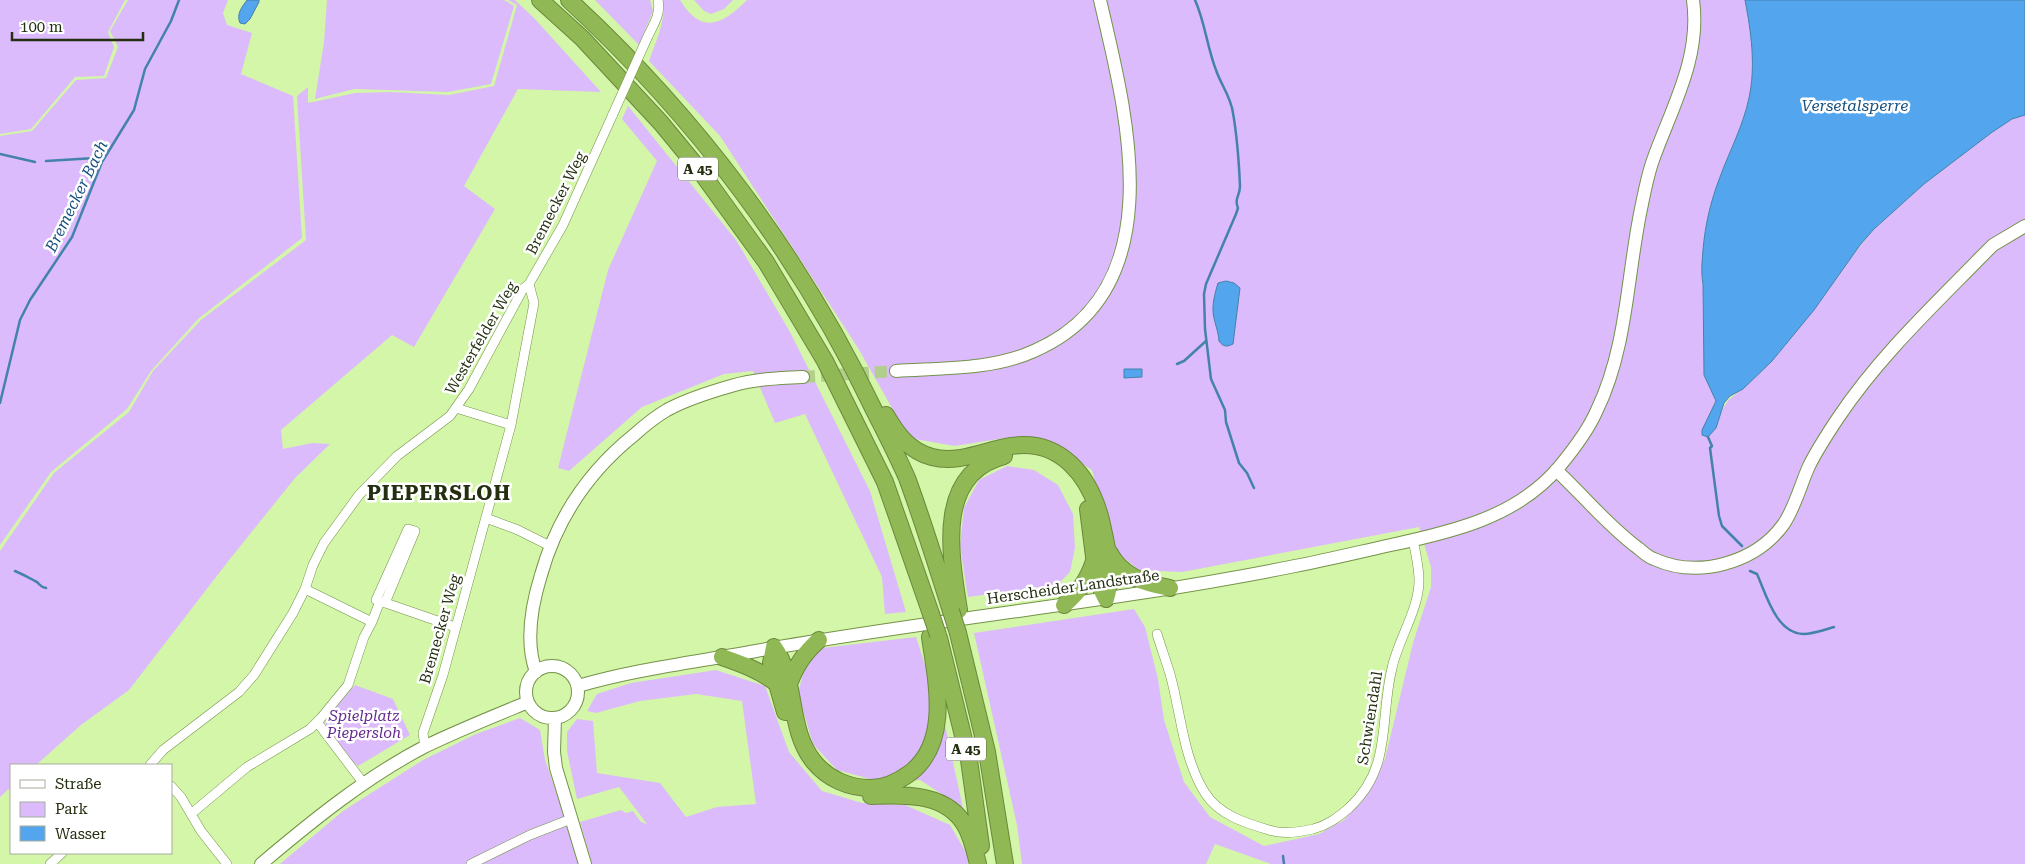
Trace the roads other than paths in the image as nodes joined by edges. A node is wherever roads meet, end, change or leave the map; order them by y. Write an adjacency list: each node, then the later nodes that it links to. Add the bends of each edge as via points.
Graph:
1 (540, 0): 27 (highway, A 45, via 582,38 661,123 766,262 826,361 885,482 925,596)
2 (569, 0): 8 (highway, A 45, via 640,71 715,157 788,257)
3 (658, 0): 7 (street, Bremecker Weg, bridge, via 658,14 563,225)
4 (1100, 0): 9 (main road, via 1122,105 1130,190 1128,226 1109,286 1095,306 1070,331 1034,351 983,364)
5 (1693, 0): 13 (main road, Herscheider Landstraße, via 1694,30 1688,70 1652,164 1643,198 1611,375 1589,426)
6 (2025, 226): 13 (main road, via 1993,245 1980,257 1874,369 1810,465 1783,524 1746,556 1710,567 1676,565 1653,559 1629,542)
7 (529, 284): 11 (street, Westerfelder Weg, via 523,289); 12 (street, Bremecker Weg, via 534,304)
8 (852, 364): 17 (highway, via 894,429 904,441 923,454 951,459 1024,445 1048,450 1067,460 1092,491); 23 (highway, A 45, via 906,477)
9 (896, 371)
10 (803, 377): 16 (main road, via 732,385 659,415 609,456 585,482)
11 (456, 408): 12 (street); 19 (street, Westerfelder Weg, via 444,421 397,456 359,495 317,554)
12 (511, 425): 14 (street, Bremecker Weg)
13 (1556, 470): 15 (main road, Herscheider Landstraße, via 1522,499 1492,516 1452,531)
14 (486, 518): 16 (street); 25 (street, Bremecker Weg)
15 (1413, 540): 18 (main road, Herscheider Landstraße, via 1226,580); 26 (street, Schwiendahl, via 1419,583 1392,668 1376,772 1355,802 1325,826 1300,832 1273,832 1240,822 1220,809 1206,794 1194,772)
16 (550, 546): 31 (main road, via 537,587 532,620 531,654)
17 (1102, 556): 18 (highway, via 1131,577); 20 (highway, via 1097,580); 22 (highway, via 1081,589); 23 (highway, via 1080,486 1072,477 1059,465 1041,456 1022,453 999,457 977,469 968,479 954,510 950,537)
18 (1170, 588): 20 (main road, Herscheider Landstraße)
19 (305, 589): 24 (street); 38 (street, Westerfelder Weg, via 274,645 245,686 163,750)
20 (1106, 599): 22 (main road, Herscheider Landstraße)
21 (382, 602): 21 (street, via 376,600 408,529 415,531); 24 (street); 25 (street)
22 (1064, 605): 28 (main road, Herscheider Landstraße)
23 (955, 610): 51 (highway, A 45, bridge, via 987,752)
24 (372, 622): 36 (street, via 348,684)
25 (455, 627): 37 (street, Bremecker Weg, via 423,733)
26 (1157, 634)
27 (934, 636): 32 (highway, via 938,708 934,736 914,770 891,784 876,788 853,786 823,771 813,761 802,739); 50 (highway, A 45, via 969,760)
28 (819, 640): 29 (main road, Herscheider Landstraße); 32 (highway, via 807,650)
29 (774, 648): 30 (main road, Herscheider Landstraße); 32 (highway, via 771,663)
30 (722, 657): 32 (highway, via 751,667); 33 (main road, Herscheider Landstraße, via 641,670)
31 (536, 672): 33 (main road, via 548,666 563,668); 34 (main road, via 527,684)
32 (782, 684): 49 (highway, via 794,741 804,762 817,776 842,792 911,795 937,801 958,815 966,825)
33 (578, 686): 35 (main road, via 578,698 572,709)
34 (528, 702): 35 (main road, via 538,715); 37 (main road)
35 (555, 718): 42 (main road, via 556,768)
36 (316, 722): 39 (street); 41 (street, via 289,743 254,762)
37 (425, 747): 39 (main road)
38 (152, 764)
39 (364, 784): 46 (main road, via 307,825)
40 (172, 787): 41 (street)
41 (191, 814): 45 (street)
42 (571, 819): 47 (street, via 522,838); 48 (main road)
43 (61, 854): 44 (street)
44 (50, 864)
45 (227, 864)
46 (261, 864)
47 (471, 864)
48 (585, 864)
49 (978, 864)
50 (984, 864)
51 (1005, 864)

